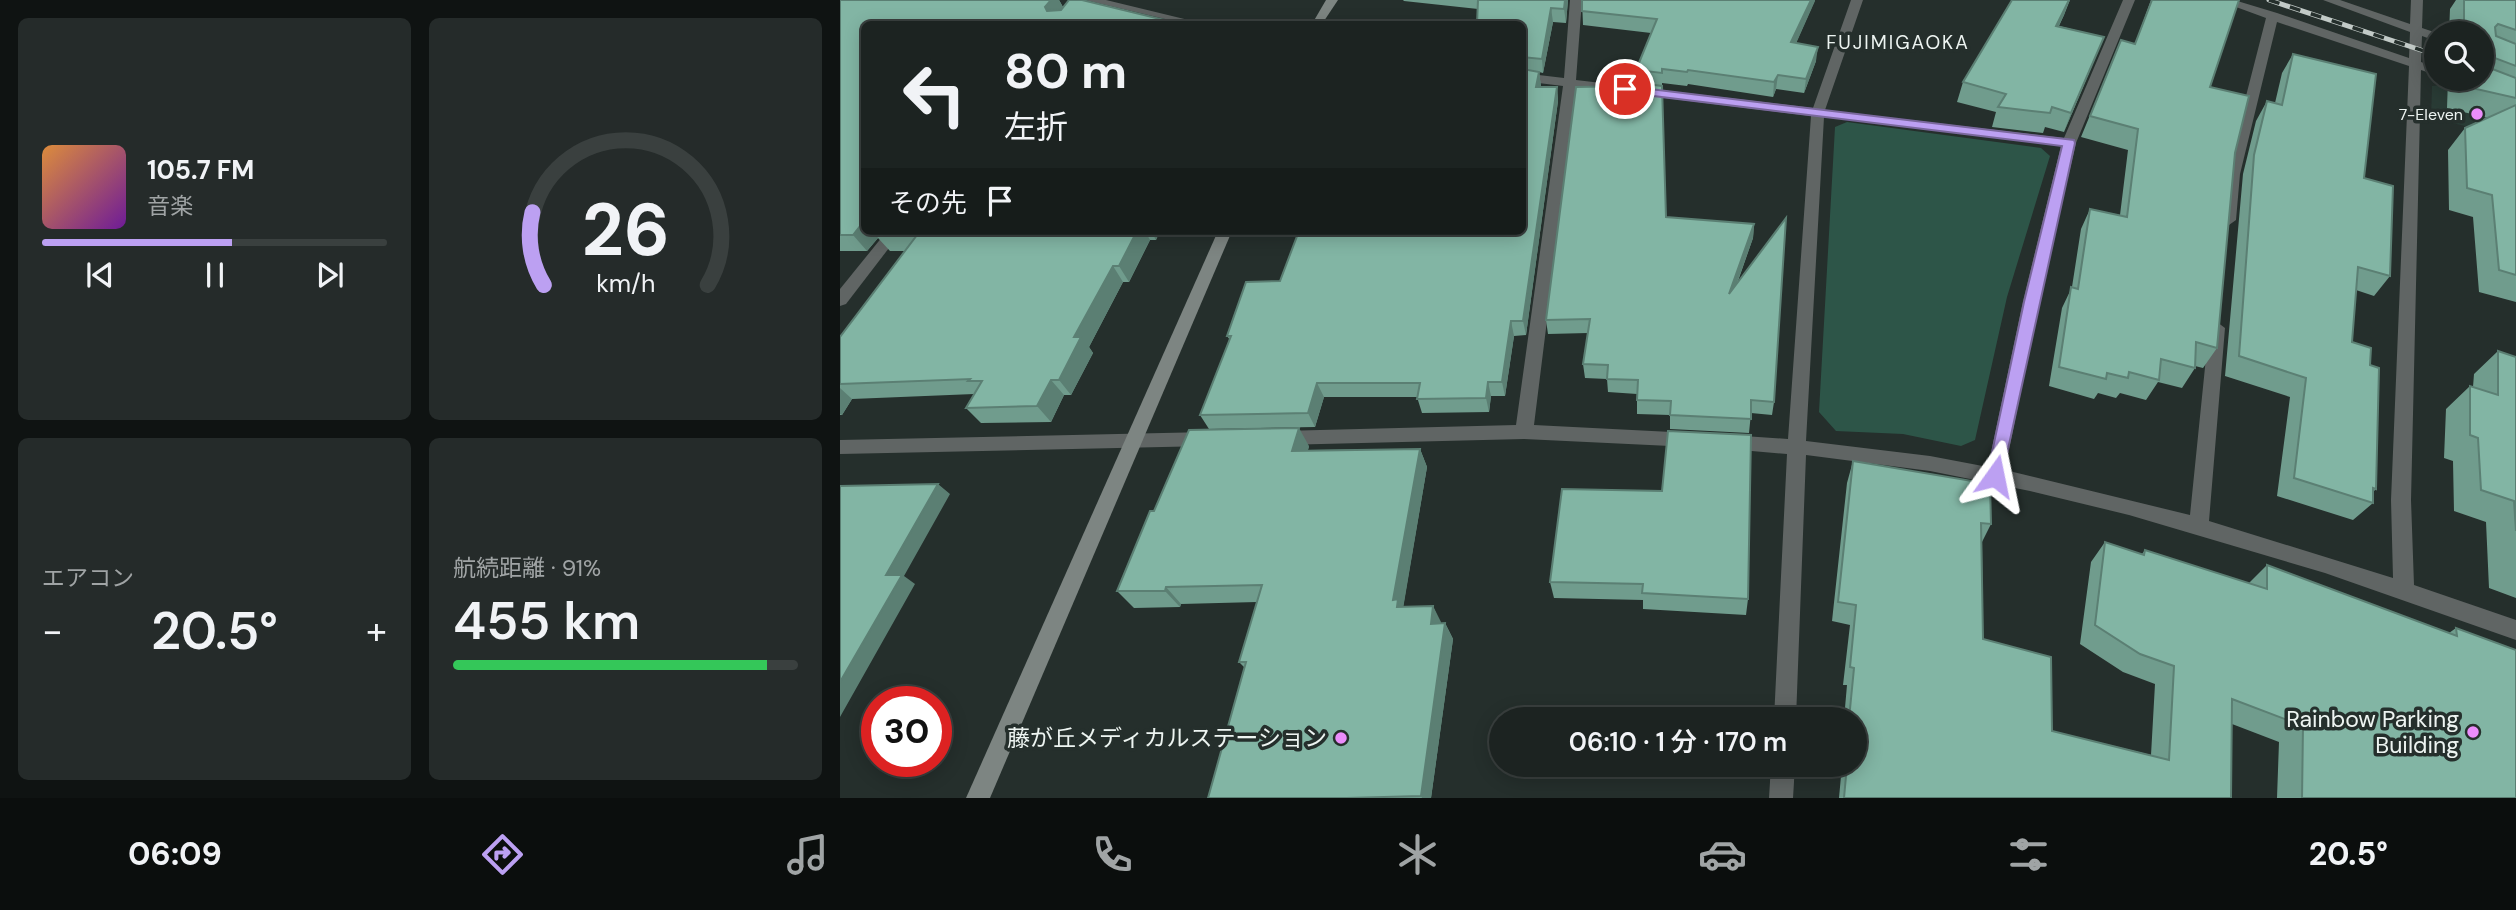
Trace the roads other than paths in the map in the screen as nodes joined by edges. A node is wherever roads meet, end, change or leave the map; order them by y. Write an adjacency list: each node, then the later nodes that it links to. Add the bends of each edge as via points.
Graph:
1 (1091, 0): 10 (street)
2 (1332, 0): 11 (street)
3 (1576, 0): 17 (street)
4 (1857, 0): 18 (street)
5 (2129, 0): 19 (street)
6 (2223, 0): 9 (street)
7 (2329, 0): 12 (street)
8 (2417, 0): 12 (street)
9 (2273, 15): 14 (street); 22 (street, via 2234,174)
10 (1186, 21)
11 (1319, 21)
12 (2416, 30): 13 (street); 14 (street)
13 (2424, 33)
14 (2417, 64): 15 (street); 33 (street, via 2401,500)
15 (2424, 67)
16 (1526, 78): 17 (street)
17 (1570, 83): 18 (street); 25 (street)
18 (1818, 112): 19 (street); 29 (street)
19 (2069, 143): 31 (street)
20 (892, 235): 23 (street)
21 (1224, 235): 28 (street)
22 (2227, 237)
23 (840, 300)
24 (2219, 313): 32 (street)
25 (1524, 432): 26 (street); 29 (street)
26 (1260, 438)
27 (1232, 439): 28 (street)
28 (1135, 441): 30 (street); 37 (street)
29 (1797, 445): 31 (street); 35 (street)
30 (840, 447)
31 (1995, 476): 32 (street)
32 (2199, 528): 33 (street)
33 (2403, 590): 34 (street)
34 (2516, 630)
35 (1786, 707)
36 (1782, 777): 38 (street)
37 (978, 798)
38 (1781, 798)

